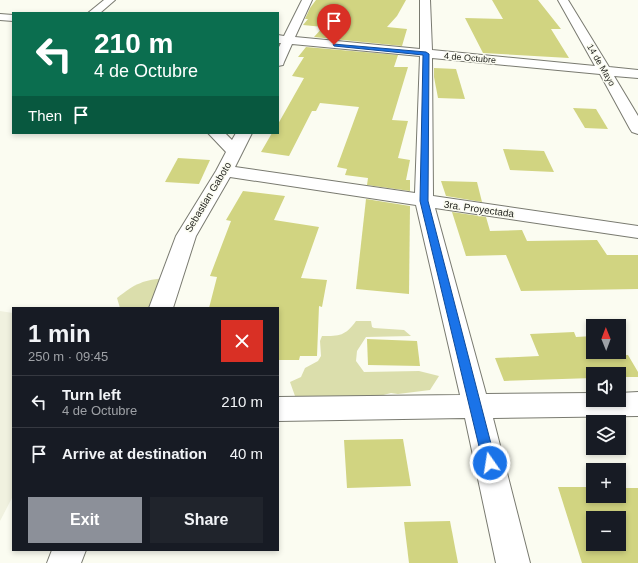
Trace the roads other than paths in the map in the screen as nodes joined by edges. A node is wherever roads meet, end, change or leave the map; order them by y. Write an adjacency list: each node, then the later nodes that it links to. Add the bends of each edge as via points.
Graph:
1 (110, 0): 5 (street)
2 (307, 0): 8 (street)
3 (425, 0): 9 (street)
4 (564, 0): 11 (street, 14 de Mayo)
5 (94, 12)
6 (0, 18): 7 (street)
7 (12, 18)
8 (283, 40): 9 (street, 4 de Octubre); 10 (street)
9 (426, 54): 11 (street, 4 de Octubre); 18 (street)
10 (279, 58)
11 (604, 71): 12 (street, 4 de Octubre); 13 (street, 14 de Mayo)
12 (638, 74)
13 (638, 129)
14 (217, 134): 16 (street)
15 (244, 134): 16 (street, Sebastian Gaboto)
16 (235, 152): 17 (street, Sebastian Gaboto)
17 (225, 171): 18 (street, 3ra. Proyectada); 20 (street, Sebastian Gaboto, via 186,236)
18 (424, 201): 19 (street, 3ra. Proyectada); 22 (street)
19 (638, 232)
20 (161, 307)
21 (638, 404): 22 (street)
22 (476, 406): 23 (street); 26 (street)
23 (279, 409)
24 (69, 551): 25 (street)
25 (64, 563)
26 (513, 563)

